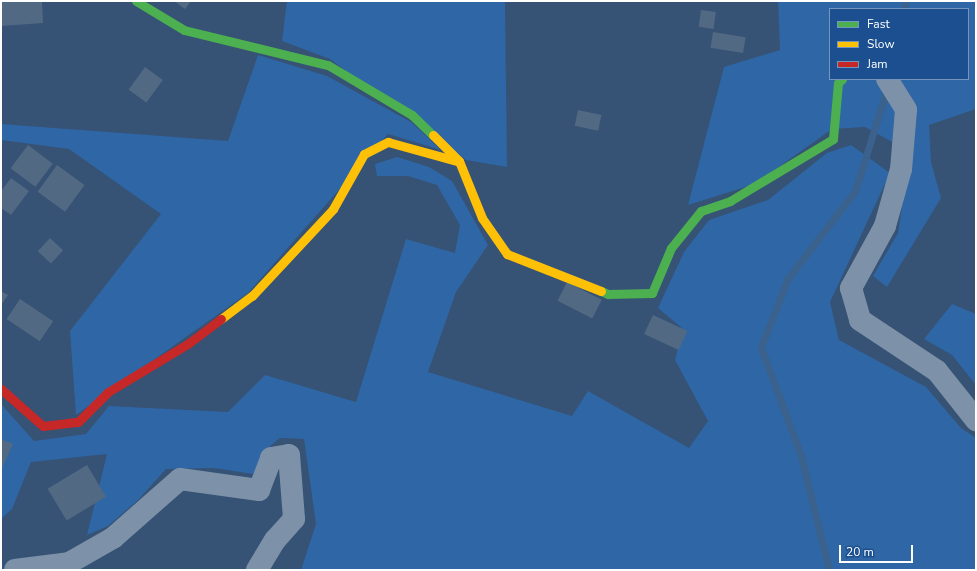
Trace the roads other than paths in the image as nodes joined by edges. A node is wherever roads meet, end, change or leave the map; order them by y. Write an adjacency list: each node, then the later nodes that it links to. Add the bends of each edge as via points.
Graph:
1 (136, 1): 4 (street, via 184,30 328,65 412,115)
2 (841, 80): 4 (street, via 838,83 833,139 730,201 702,211 671,248 652,293 608,294 507,254 482,218)
3 (888, 80): 6 (street, via 906,110 900,169 885,226 851,288 860,320 936,371)
4 (459, 161): 5 (street, via 388,142 364,154 333,209 252,296 189,343 108,392 78,422 43,426)
5 (1, 390)
6 (976, 420)
7 (15, 570): 8 (street, via 68,563 113,538 180,479 259,490 271,458 289,455 294,519 275,540)
8 (256, 570)

